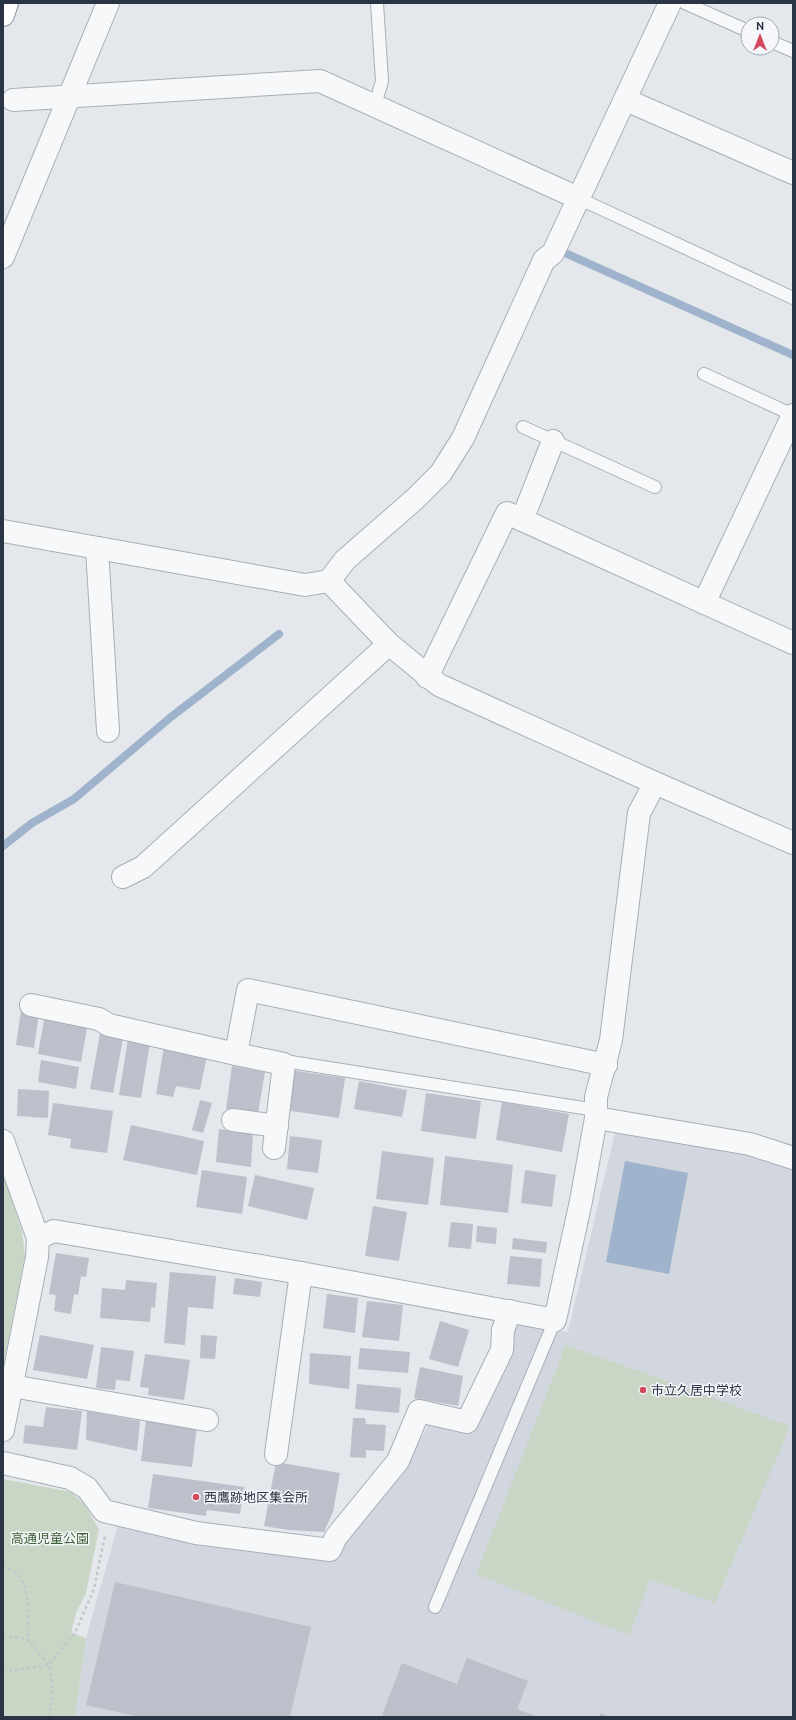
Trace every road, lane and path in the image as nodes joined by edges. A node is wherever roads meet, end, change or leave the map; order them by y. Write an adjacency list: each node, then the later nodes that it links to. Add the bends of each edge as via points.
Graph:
1 (7, 3): 6 (highway)
2 (108, 3): 10 (street)
3 (377, 3): 13 (lane, via 382,81)
4 (670, 3): 12 (street)
5 (685, 3): 7 (lane)
6 (3, 15)
7 (740, 27)
8 (780, 45): 9 (lane)
9 (793, 51)
10 (71, 97): 11 (street); 13 (street, via 320,81); 16 (street)
11 (13, 100)
12 (626, 100): 14 (street); 15 (street)
13 (375, 105): 15 (street)
14 (793, 173)
15 (578, 198): 17 (lane); 26 (street, via 553,253 544,260 463,438 441,473 345,560)
16 (3, 257)
17 (793, 298)
18 (704, 374): 19 (lane)
19 (793, 415): 27 (street)
20 (523, 427): 21 (lane)
21 (554, 441): 22 (lane); 23 (street)
22 (655, 487)
23 (522, 520): 27 (street); 30 (street, via 507,513)
24 (3, 531): 25 (street)
25 (97, 548): 26 (street, via 305,585); 31 (street)
26 (329, 581): 29 (street)
27 (704, 603): 28 (street)
28 (793, 643)
29 (389, 644): 30 (street); 34 (street, via 143,867)
30 (427, 677): 32 (street, via 439,685)
31 (108, 731)
32 (655, 783): 33 (street); 38 (street, via 638,813)
33 (793, 843)
34 (123, 877)
35 (32, 1005): 36 (street)
36 (236, 1054): 37 (street); 38 (street, via 248,990)
37 (284, 1064): 39 (lane, via 291,1062); 41 (street)
38 (606, 1065): 39 (street, via 596,1097)
39 (596, 1114): 44 (street, via 750,1144); 48 (street, via 581,1201)
40 (234, 1120): 41 (street)
41 (277, 1126): 43 (street)
42 (3, 1141): 45 (street)
43 (274, 1148)
44 (793, 1158)
45 (38, 1238): 46 (street, via 54,1230); 49 (street, via 37,1257)
46 (301, 1273): 47 (street); 52 (street)
47 (510, 1311): 48 (street); 54 (street, via 503,1330 502,1350 467,1422 419,1412 398,1461 336,1537 330,1550 196,1534)
48 (555, 1320): 56 (lane)
49 (12, 1386): 50 (street); 51 (street)
50 (207, 1420)
51 (3, 1430)
52 (276, 1454)
53 (3, 1464): 54 (street, via 70,1478 87,1488)
54 (104, 1511): 59 (path, via 107,1528 94,1589 75,1633)
55 (3, 1566): 58 (path, via 17,1574 25,1589 30,1616)
56 (435, 1607)
57 (3, 1636): 58 (path)
58 (27, 1639): 59 (path)
59 (50, 1665): 60 (path); 61 (path, via 53,1690)
60 (3, 1672)
61 (49, 1717)

